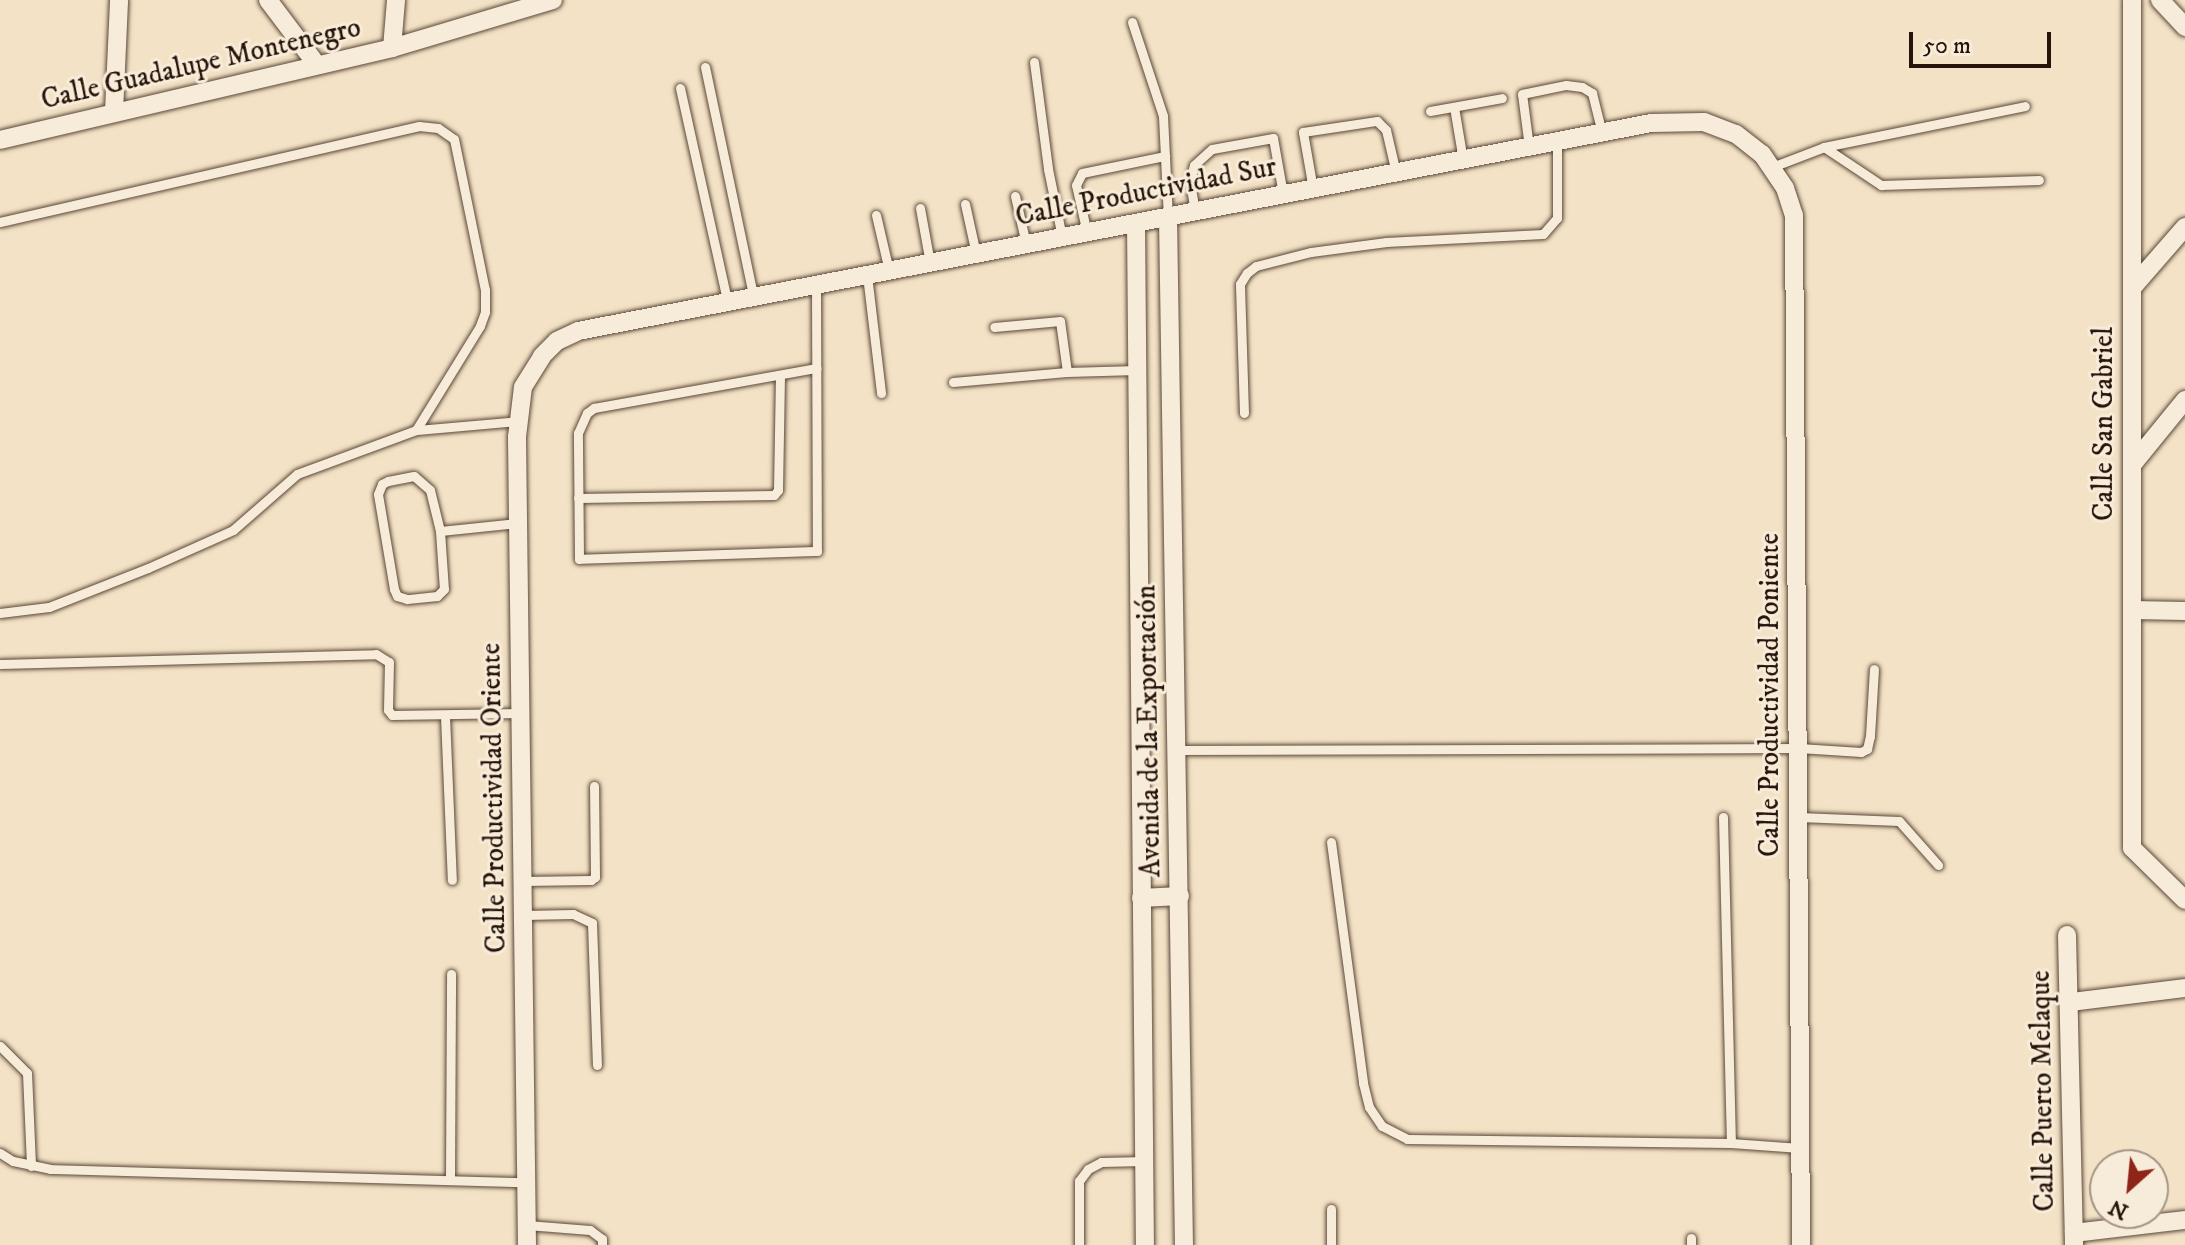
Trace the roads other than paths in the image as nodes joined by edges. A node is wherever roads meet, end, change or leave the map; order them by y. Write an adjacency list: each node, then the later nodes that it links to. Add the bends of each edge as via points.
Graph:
1 (119, 0): 18 (street)
2 (268, 0): 11 (street)
3 (396, 0): 9 (street)
4 (553, 0): 9 (street, Calle Guadalupe Montenegro)
5 (2132, 0): 48 (street, Calle San Gabriel)
6 (2160, 0): 8 (street)
7 (1132, 22): 24 (lane, via 1163,116)
8 (2185, 27)
9 (392, 48): 11 (street, Calle Guadalupe Montenegro)
10 (1034, 62): 41 (lane)
11 (317, 65): 18 (street, Calle Guadalupe Montenegro)
12 (705, 67): 49 (lane)
13 (680, 88): 50 (lane)
14 (1502, 98): 16 (lane)
15 (2025, 106): 23 (lane)
16 (1454, 107): 17 (lane); 25 (lane)
17 (1430, 111)
18 (114, 112): 20 (street, Calle Guadalupe Montenegro)
19 (1602, 133): 21 (street, Calle Productividad Sur); 22 (lane, via 1592,93 1566,85 1522,94); 26 (street, Calle Productividad Sur, via 1651,123 1704,122 1736,134)
20 (0, 140)
21 (1557, 142): 22 (street, Calle Productividad Sur); 60 (lane, via 1557,218 1543,234 1386,242 1311,252 1247,273 1240,284)
22 (1529, 147): 25 (street, Calle Productividad Sur)
23 (1824, 147): 26 (lane); 28 (lane, via 1881,185)
24 (1165, 156): 36 (lane); 40 (lane, via 1082,173 1076,185)
25 (1463, 160): 27 (street, Calle Productividad Sur)
26 (1767, 160): 74 (street, Calle Productividad Poniente, via 1794,215)
27 (1396, 173): 29 (street, Calle Productividad Sur); 29 (lane, via 1386,130 1377,121 1303,132)
28 (2039, 180)
29 (1313, 189): 30 (street, Calle Productividad Sur)
30 (1283, 194): 34 (street, Calle Productividad Sur); 34 (lane, via 1273,138 1212,149 1194,165 1190,182)
31 (1015, 196): 42 (lane)
32 (965, 204): 43 (lane)
33 (920, 208): 44 (lane)
34 (1195, 211): 36 (street, Calle Productividad Sur)
35 (876, 215): 45 (lane)
36 (1168, 217): 38 (street, Calle Productividad Sur); 75 (street, Avenida de la Exportación)
37 (0, 222): 62 (lane, via 419,126 438,128 454,139 485,312)
38 (1136, 223): 40 (street, Calle Productividad Sur); 54 (street, Avenida de la Exportación)
39 (2185, 227): 48 (street)
40 (1087, 233): 41 (street, Calle Productividad Sur)
41 (1062, 237): 42 (street, Calle Productividad Sur)
42 (1026, 244): 43 (street, Calle Productividad Sur)
43 (976, 254): 44 (street, Calle Productividad Sur)
44 (930, 263): 45 (street, Calle Productividad Sur)
45 (889, 271): 46 (street, Calle Productividad Sur)
46 (867, 275): 47 (street, Calle Productividad Sur); 58 (lane)
47 (816, 285): 49 (street, Calle Productividad Sur); 53 (lane)
48 (2132, 288): 63 (street, Calle San Gabriel)
49 (754, 299): 50 (street, Calle Productividad Sur)
50 (728, 304): 52 (street, Calle Productividad Sur, via 578,331)
51 (994, 327): 55 (lane, via 1060,321)
52 (542, 356): 61 (street, Calle Productividad Oriente, via 523,387)
53 (816, 368): 56 (lane); 64 (lane, via 817,551 579,559)
54 (1137, 370): 55 (lane); 84 (street, Avenida de la Exportación)
55 (1067, 372): 57 (lane)
56 (780, 375): 64 (lane, via 594,408 578,433); 64 (lane, via 774,495)
57 (953, 382)
58 (881, 393)
59 (2185, 400): 63 (street)
60 (1244, 413)
61 (519, 421): 62 (lane); 65 (street, Calle Productividad Oriente)
62 (416, 430): 69 (lane, via 297,474 233,530 49,607)
63 (2132, 465): 67 (street, Calle San Gabriel)
64 (578, 498)
65 (518, 523): 66 (lane); 72 (street, Calle Productividad Oriente)
66 (440, 531): 66 (lane, via 444,589 437,596 397,596 378,494 382,484 414,476 424,481)
67 (2132, 610): 68 (street); 85 (street, Calle San Gabriel, via 2132,848)
68 (2185, 611)
69 (0, 613)
70 (0, 664): 73 (lane, via 376,654 389,662 392,715)
71 (1874, 669): 74 (lane, via 1867,749)
72 (521, 713): 73 (lane); 82 (street, Calle Productividad Oriente)
73 (445, 716): 81 (lane)
74 (1799, 748): 75 (lane); 78 (street, Calle Productividad Poniente)
75 (1178, 750): 83 (street, Avenida de la Exportación)
76 (594, 786): 82 (lane, via 595,877)
77 (1723, 817): 93 (lane)
78 (1799, 817): 80 (lane, via 1899,821); 94 (street, Calle Productividad Poniente)
79 (1331, 842): 93 (lane, via 1363,1083 1369,1107 1382,1126 1407,1139)
80 (1938, 865)
81 (452, 880)
82 (523, 881): 86 (street, Calle Productividad Oriente)
83 (1180, 896): 84 (street); 108 (street, Avenida de la Exportación)
84 (1141, 898): 96 (street, Avenida de la Exportación)
85 (2185, 900)
86 (524, 915): 92 (lane, via 573,914 592,923); 99 (street, Calle Productividad Oriente)
87 (2067, 935): 90 (street, Calle Puerto Melaque)
88 (451, 974): 98 (lane)
89 (2185, 988): 90 (street)
90 (2071, 1002): 103 (street, Calle Puerto Melaque)
91 (0, 1046): 97 (lane, via 27,1073)
92 (597, 1065)
93 (1731, 1143): 94 (lane)
94 (1800, 1148): 110 (street, Calle Productividad Poniente)
95 (0, 1153): 97 (lane)
96 (1145, 1161): 106 (lane, via 1101,1162 1088,1169 1079,1181); 107 (street, Avenida de la Exportación)
97 (31, 1166): 98 (lane)
98 (450, 1180): 99 (lane)
99 (527, 1182): 102 (street, Calle Productividad Oriente)
100 (1331, 1209): 109 (lane)
101 (2185, 1220): 103 (street)
102 (527, 1225): 104 (street, Calle Productividad Oriente); 105 (lane, via 590,1230)
103 (2074, 1239)
104 (527, 1245)
105 (602, 1245)
106 (1079, 1245)
107 (1145, 1245)
108 (1184, 1245)
109 (1331, 1245)
110 (1801, 1245)

